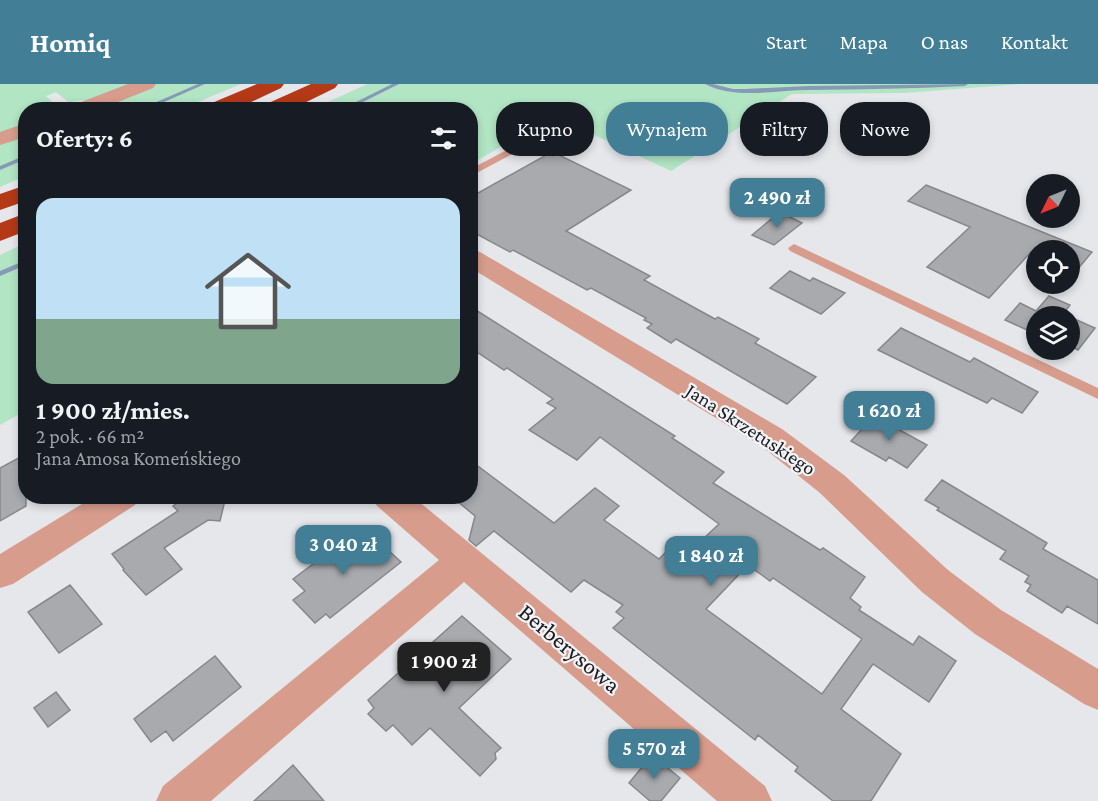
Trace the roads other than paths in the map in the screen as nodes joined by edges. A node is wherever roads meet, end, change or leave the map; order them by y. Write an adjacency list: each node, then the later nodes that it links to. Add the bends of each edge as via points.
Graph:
1 (146, 84): 4 (street)
2 (274, 84): 5 (highway)
3 (328, 84): 6 (highway)
4 (99, 102)
5 (233, 102)
6 (289, 102)
7 (18, 132): 8 (street)
8 (0, 139)
9 (502, 156): 10 (lane)
10 (478, 169)
11 (18, 195): 12 (highway)
12 (0, 203)
13 (18, 224): 14 (highway)
14 (0, 232)
15 (794, 248): 17 (lane)
16 (478, 270): 22 (street, Jana Skrzetuskiego, via 771,437 832,484 935,581 988,622)
17 (1098, 394)
18 (110, 504): 21 (street)
19 (398, 504): 20 (street, Berberysowa)
20 (465, 560): 23 (street); 24 (street, Berberysowa)
21 (0, 573)
22 (1098, 691)
23 (178, 801)
24 (750, 801)

